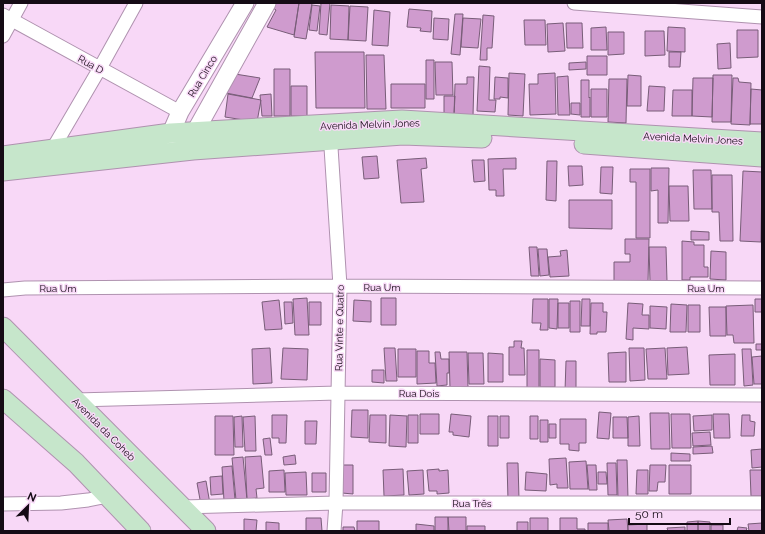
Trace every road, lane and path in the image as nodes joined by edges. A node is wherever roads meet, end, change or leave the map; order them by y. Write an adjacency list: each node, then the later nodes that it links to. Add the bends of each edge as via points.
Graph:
1 (21, 3): 7 (street)
2 (136, 3): 9 (street)
3 (245, 3): 10 (street, Rua Cinco)
4 (267, 3): 13 (street, Rua Cinco)
5 (574, 3): 6 (street)
6 (762, 16)
7 (7, 17): 8 (street); 9 (street, Rua D)
8 (3, 36)
9 (100, 68): 10 (street, Rua D); 15 (street)
10 (180, 112): 12 (street, Rua Cinco)
11 (330, 132): 13 (main road, Avenida Melvin Jones); 14 (main road, Avenida Melvin Jones, via 402,120); 18 (main road, Avenida Melvin Jones, via 486,138); 20 (street, Rua Vinte e Quatro)
12 (171, 133): 13 (main road, Avenida Melvin Jones); 15 (main road, Avenida Melvin Jones); 16 (street, Rua Cinco)
13 (194, 141): 16 (main road, Avenida Melvin Jones)
14 (762, 142)
15 (52, 150): 17 (main road, Avenida Melvin Jones)
16 (171, 152): 19 (main road, Avenida Melvin Jones)
17 (3, 156)
18 (762, 157)
19 (3, 171)
20 (340, 286): 21 (street, Rua Um); 22 (street, Rua Um); 24 (street, Rua Vinte e Quatro)
21 (762, 288)
22 (3, 290)
23 (3, 327): 27 (main road, Avenida da Coheb)
24 (338, 392): 25 (street, Rua Dois); 27 (street, Rua Dois); 29 (street, Rua Vinte e Quatro)
25 (762, 395)
26 (3, 399): 28 (main road, via 76,463)
27 (76, 400): 32 (main road, Avenida da Coheb)
28 (108, 496): 31 (street, via 61,503); 33 (main road)
29 (336, 503): 30 (street, Rua Três); 32 (street, Rua Três); 35 (street, Rua Vinte e Quatro)
30 (762, 503)
31 (3, 504)
32 (182, 507): 34 (main road, Avenida da Coheb)
33 (141, 531)
34 (206, 531)
35 (334, 531)

